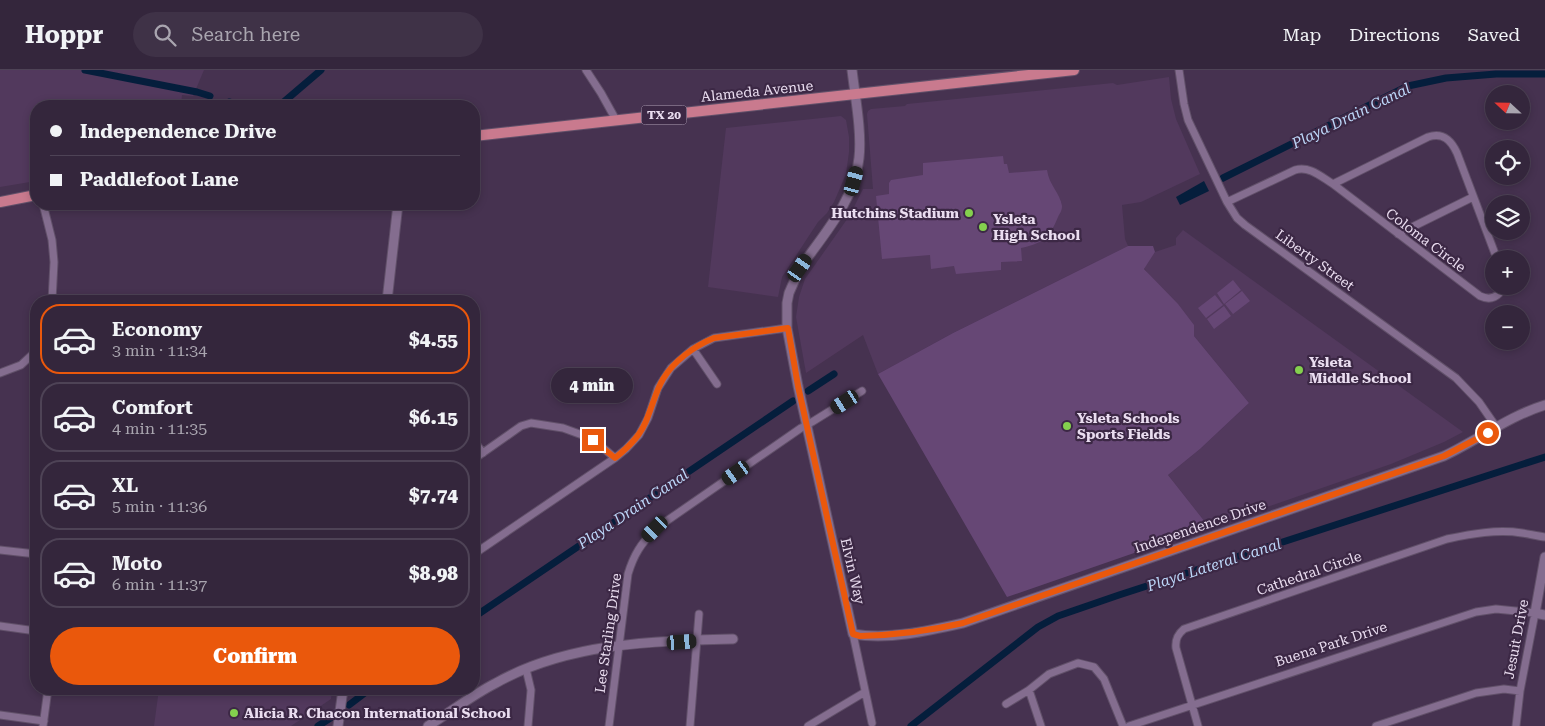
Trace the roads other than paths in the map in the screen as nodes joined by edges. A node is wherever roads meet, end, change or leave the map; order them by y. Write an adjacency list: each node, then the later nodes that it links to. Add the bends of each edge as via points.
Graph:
1 (586, 70): 7 (street)
2 (852, 70): 6 (street, Elvin Way)
3 (1074, 70): 5 (main road, Alameda Avenue / TX 20)
4 (1179, 70): 13 (street, Liberty Street, via 1188,120)
5 (1038, 72): 6 (main road, Alameda Avenue / TX 20)
6 (855, 94): 7 (main road, Alameda Avenue / TX 20); 21 (street, Elvin Way, via 860,151 854,181 844,205 796,276 787,303)
7 (616, 120): 8 (main road, Alameda Avenue / TX 20)
8 (480, 135)
9 (1333, 184): 11 (street, via 1437,135 1453,144); 13 (street, Coloma Circle, via 1313,171 1301,168); 16 (street, Coloma Circle)
10 (30, 196): 12 (main road)
11 (1474, 197): 16 (street); 17 (street)
12 (0, 202)
13 (1227, 202): 29 (street, Liberty Street, via 1245,225 1456,378 1479,402)
14 (44, 210): 18 (street, via 52,240)
15 (397, 210): 19 (street)
16 (1398, 234): 20 (street, Coloma Circle, via 1480,296 1488,299)
17 (1494, 250)
18 (52, 295)
19 (388, 295)
20 (1498, 295)
21 (788, 328): 22 (street, via 714,338); 28 (street, Elvin Way)
22 (693, 349): 25 (street); 33 (street, via 671,368 658,388 639,435)
23 (30, 357): 24 (street, via 21,366)
24 (0, 373)
25 (717, 384)
26 (862, 391): 28 (street, Lee Starling Drive)
27 (1545, 406): 29 (street, Independence Drive)
28 (807, 425): 44 (street, Elvin Way); 47 (street, Lee Starling Drive, via 655,529 644,540 628,574)
29 (1497, 428): 44 (street, Independence Drive, via 1444,456 963,623 890,635)
30 (480, 449): 31 (street)
31 (483, 453): 32 (street); 33 (street, via 521,426 531,423 563,428 585,436)
32 (480, 455)
33 (615, 458): 36 (street)
34 (1545, 537): 57 (street, Cathedral Circle, via 1505,532 1447,540 1184,629 1179,633 1176,648)
35 (0, 550): 37 (street)
36 (480, 550)
37 (30, 553)
38 (1545, 557): 39 (street, Jesuit Drive)
39 (1535, 613): 41 (street, Buena Park Drive); 50 (street, Jesuit Drive); 57 (street, Buena Park Drive, via 1496,608 1476,612)
40 (699, 614): 45 (street)
41 (1545, 615)
42 (0, 626): 43 (street)
43 (30, 630)
44 (853, 634): 51 (street, Elvin Way)
45 (698, 640): 46 (street); 47 (street); 65 (street)
46 (733, 640)
47 (618, 646): 48 (street, via 562,656); 64 (street, Lee Starling Drive)
48 (526, 668): 52 (street); 63 (street, via 531,690)
49 (1029, 690): 56 (street); 67 (street); 68 (street, via 1049,674 1078,663 1094,667 1104,679)
50 (1520, 691): 71 (street, via 1504,689 1476,694); 72 (street, Jesuit Drive)
51 (864, 692): 60 (street, Elvin Way); 66 (street)
52 (480, 694)
53 (47, 695): 59 (street)
54 (342, 695): 61 (street)
55 (478, 695): 62 (street)
56 (1006, 704)
57 (1191, 705): 69 (street, Buena Park Drive); 70 (street, Cathedral Circle)
58 (0, 715): 59 (street)
59 (43, 723)
60 (872, 723)
61 (338, 724)
62 (432, 725)
63 (528, 726)
64 (609, 726)
65 (690, 726)
66 (808, 726)
67 (1041, 726)
68 (1123, 726)
69 (1129, 726)
70 (1198, 726)
71 (1376, 726)
72 (1516, 726)

